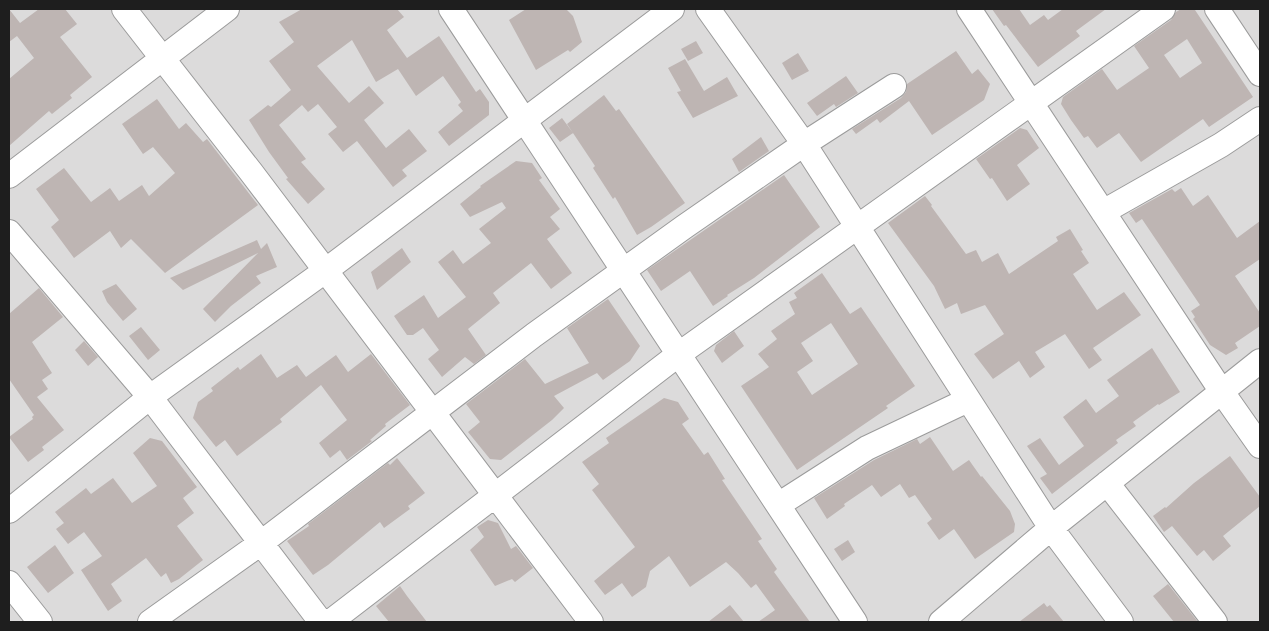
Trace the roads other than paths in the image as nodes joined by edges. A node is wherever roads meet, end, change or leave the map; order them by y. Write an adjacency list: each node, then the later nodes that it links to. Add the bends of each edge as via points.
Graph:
1 (124, 9): 9 (street)
2 (227, 9): 9 (street)
3 (451, 9): 14 (street)
4 (672, 9): 14 (street)
5 (708, 9): 15 (street)
6 (969, 9): 12 (street)
7 (1163, 9): 12 (street)
8 (1217, 9): 10 (street)
9 (162, 59): 16 (street); 20 (street)
10 (1260, 74)
11 (894, 86): 15 (street)
12 (1031, 103): 17 (street); 18 (street)
13 (1260, 119): 17 (street)
14 (525, 121): 20 (street); 21 (street)
15 (804, 144): 18 (street); 21 (street)
16 (9, 176)
17 (1103, 212): 24 (street)
18 (858, 226): 22 (street); 26 (street)
19 (9, 232): 25 (street)
20 (325, 271): 25 (street); 27 (street)
21 (624, 271): 22 (street); 27 (street)
22 (678, 354): 30 (street); 31 (street)
23 (1260, 362): 24 (street)
24 (1222, 392): 28 (street); 29 (street)
25 (150, 397): 32 (street); 34 (street)
26 (968, 400): 31 (street, via 867,448); 33 (street)
27 (433, 413): 30 (street); 34 (street)
28 (1260, 446)
29 (1107, 483): 33 (street); 44 (street)
30 (496, 494): 39 (street); 40 (street)
31 (778, 505): 41 (street)
32 (9, 511)
33 (1051, 528): 42 (street); 43 (street)
34 (260, 543): 37 (street); 38 (street)
35 (9, 583): 36 (street)
36 (40, 622)
37 (150, 622)
38 (321, 622)
39 (330, 622)
40 (591, 622)
41 (855, 622)
42 (943, 622)
43 (1121, 622)
44 (1215, 622)

